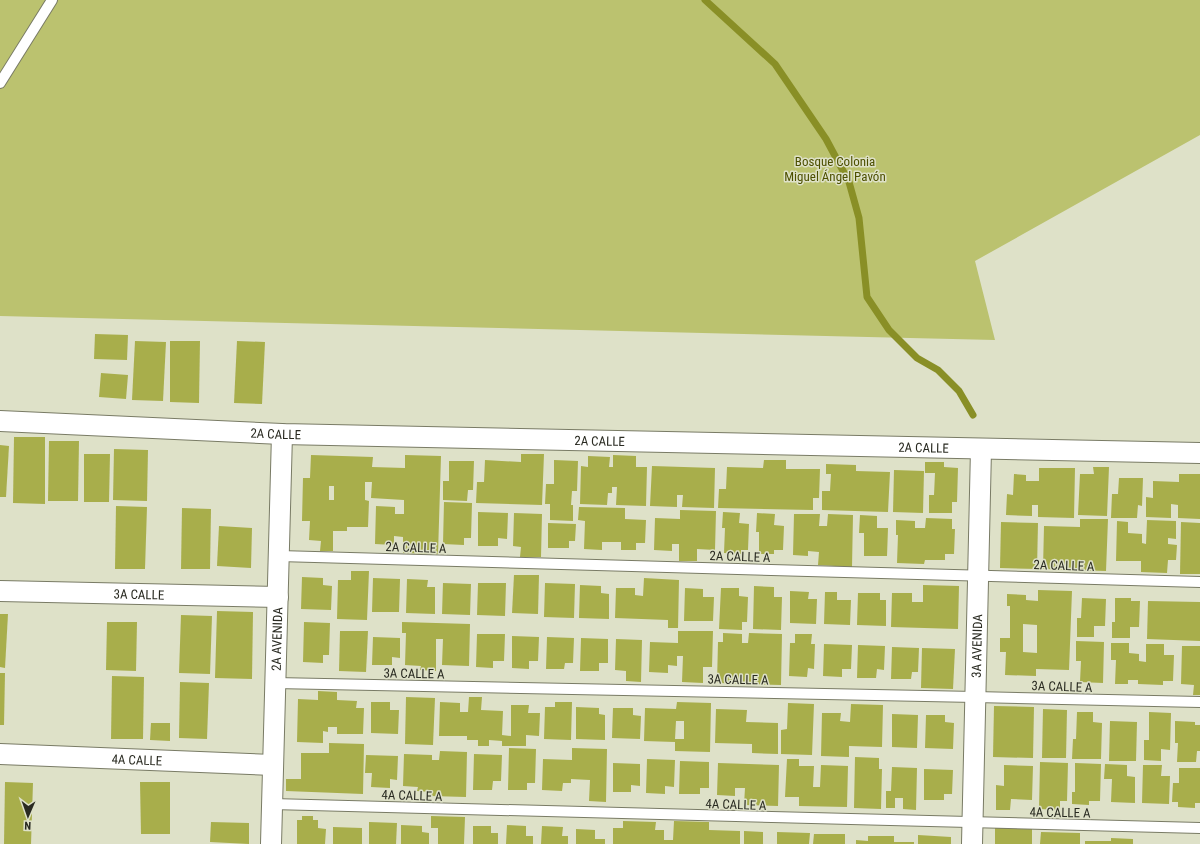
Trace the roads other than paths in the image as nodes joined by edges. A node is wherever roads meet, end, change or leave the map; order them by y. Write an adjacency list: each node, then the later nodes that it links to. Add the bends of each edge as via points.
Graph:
1 (52, 0): 2 (lane)
2 (0, 82)
3 (0, 421): 4 (street, 2A CALLE)
4 (282, 434): 5 (street, 2A CALLE); 7 (street, 2A AVENIDA)
5 (981, 449): 6 (street, 2A CALLE); 8 (street, 3A AVENIDA)
6 (1200, 453)
7 (279, 556): 8 (lane, 2A CALLE A); 11 (street, 2A AVENIDA)
8 (978, 576): 9 (lane, 2A CALLE A); 13 (street, 3A AVENIDA)
9 (1200, 582)
10 (0, 591): 11 (street, 3A CALLE)
11 (278, 597): 12 (street, 2A AVENIDA)
12 (275, 683): 13 (lane, 3A CALLE A); 16 (street, 2A AVENIDA)
13 (975, 697): 14 (lane, 3A CALLE A); 18 (street, 3A AVENIDA)
14 (1200, 702)
15 (0, 754): 16 (street, 4A CALLE)
16 (273, 765): 17 (street, 2A AVENIDA)
17 (272, 804): 18 (lane, 4A CALLE A); 20 (street, 2A AVENIDA)
18 (972, 823): 19 (lane, 4A CALLE A); 21 (street, 3A AVENIDA)
19 (1200, 828)
20 (271, 844)
21 (972, 844)

